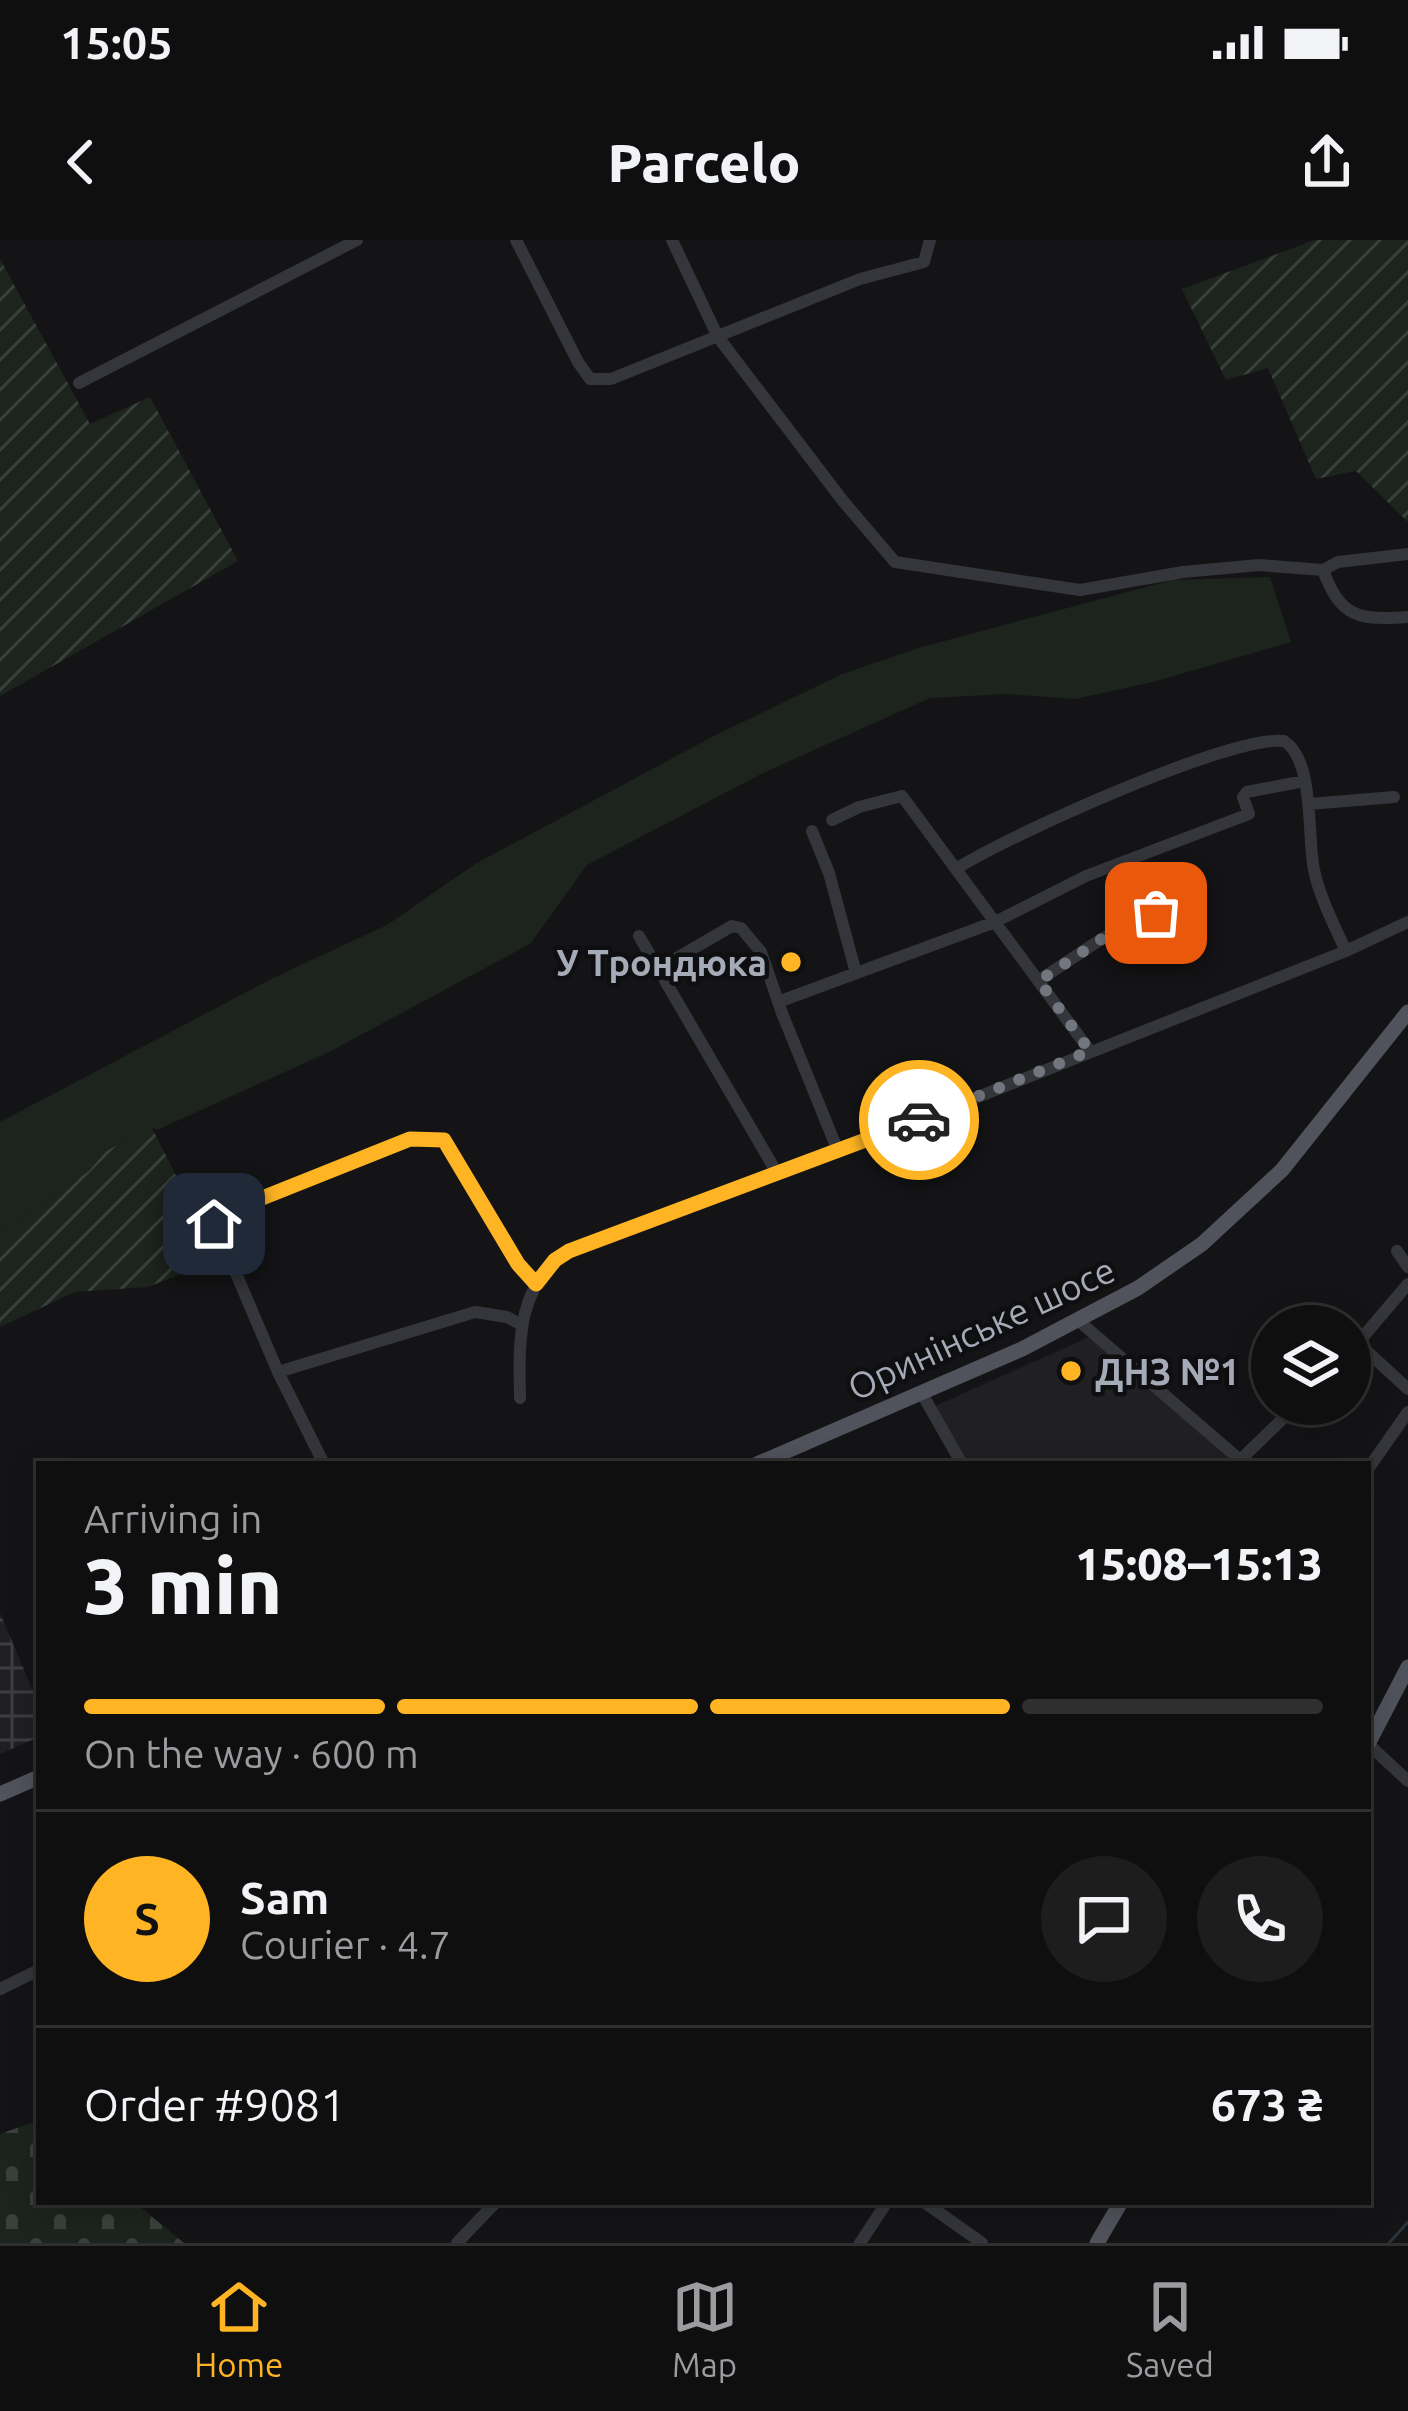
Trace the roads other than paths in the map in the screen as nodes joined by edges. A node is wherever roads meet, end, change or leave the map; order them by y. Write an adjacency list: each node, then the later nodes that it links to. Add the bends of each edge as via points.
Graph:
1 (357, 240): 6 (street)
2 (516, 240): 5 (street, via 590,379 610,379)
3 (672, 240): 5 (street)
4 (930, 240): 5 (street, via 924,262)
5 (718, 337): 8 (street, via 895,562 1081,590 1259,565)
6 (79, 383)
7 (1408, 554): 8 (street)
8 (1323, 570): 9 (street, via 1351,613)
9 (1408, 616)
10 (1304, 781): 12 (street); 15 (street, via 1291,745 1266,740 1045,822); 17 (street, via 1247,792 1249,814 1063,886)
11 (1394, 797): 12 (street)
12 (1309, 804): 20 (street, via 1315,872)
13 (832, 820): 15 (street, via 902,796)
14 (812, 831): 22 (street)
15 (956, 869): 17 (street)
16 (1195, 898): 23 (street, via 1103,938)
17 (995, 922): 22 (street); 23 (street)
18 (1406, 926): 20 (street)
19 (639, 936): 21 (street)
20 (1346, 951): 26 (street)
21 (658, 969): 24 (street, via 739,926 761,952); 28 (street)
22 (856, 973): 24 (street)
23 (1039, 981): 26 (street)
24 (778, 1002): 27 (street)
25 (1408, 1012): 33 (main road, Оринінське шосе, via 1282,1170 1202,1244)
26 (1090, 1051): 27 (street)
27 (838, 1151): 28 (street)
28 (777, 1173): 31 (street, via 569,1251)
29 (1397, 1251): 30 (street)
30 (1408, 1267)
31 (536, 1284): 34 (street); 37 (street, via 444,1140 410,1139 214,1224)
32 (1408, 1284): 35 (street)
33 (1080, 1322): 39 (main road, Оринінське шосе); 46 (street)
34 (520, 1324): 37 (street, via 462,1314); 40 (street)
35 (1371, 1328)
36 (1371, 1361): 38 (street)
37 (278, 1372): 43 (street)
38 (1408, 1389)
39 (921, 1392): 44 (main road, Оринінське шосе); 45 (street)
40 (520, 1398)
41 (1408, 1412): 47 (street)
42 (1276, 1425): 46 (street)
43 (322, 1461)
44 (764, 1461)
45 (960, 1461)
46 (1237, 1461)
47 (1371, 1465)
48 (1408, 1666): 49 (main road)
49 (1371, 1738)
50 (1371, 1747): 52 (street)
51 (36, 1778): 53 (main road)
52 (1408, 1780)
53 (0, 1794)
54 (36, 1971): 55 (street)
55 (0, 1989)
56 (493, 2205): 60 (street)
57 (885, 2205): 61 (street)
58 (928, 2205): 62 (street)
59 (1119, 2205): 63 (main road)
60 (457, 2243)
61 (860, 2243)
62 (982, 2243)
63 (1097, 2243)

